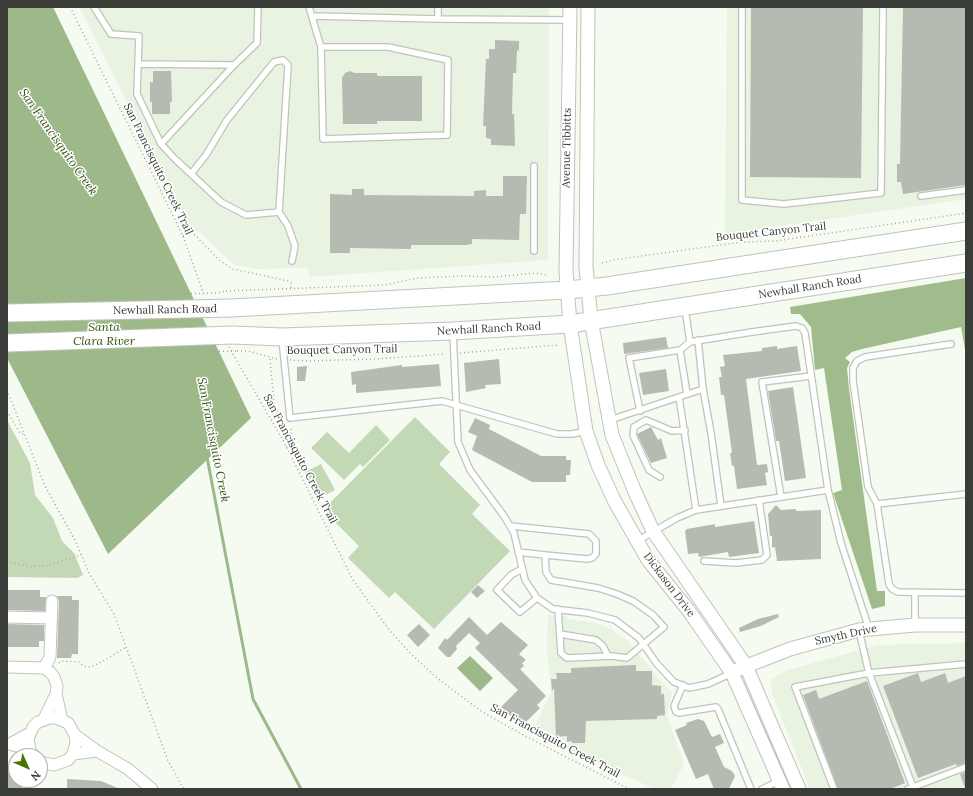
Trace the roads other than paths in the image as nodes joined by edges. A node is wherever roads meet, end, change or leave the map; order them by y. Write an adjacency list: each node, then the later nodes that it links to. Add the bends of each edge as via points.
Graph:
1 (94, 7): 12 (lane, via 111,34 139,36)
2 (258, 7): 13 (lane, via 257,43)
3 (309, 7): 9 (lane)
4 (438, 7): 10 (lane)
5 (588, 7): 24 (street, Avenue Tibbitts)
6 (742, 7): 7 (lane, via 742,200 784,204 881,193)
7 (883, 7)
8 (570, 13): 10 (lane); 25 (street, Avenue Tibbitts)
9 (313, 16): 10 (lane); 11 (lane)
10 (438, 19)
11 (321, 47): 11 (lane, via 388,47 448,60 447,135 323,139)
12 (138, 64): 13 (lane); 14 (lane, via 137,94)
13 (234, 65): 14 (lane)
14 (161, 144): 16 (lane)
15 (534, 166): 21 (lane)
16 (191, 174): 19 (lane, via 221,202 246,215); 19 (lane, via 227,120 274,62 283,60 288,65)
17 (966, 190): 18 (lane)
18 (921, 196)
19 (279, 212): 22 (lane, via 288,226 295,246)
20 (966, 231): 24 (main road, Newhall Ranch Road)
21 (534, 251)
22 (292, 261)
23 (966, 263): 26 (main road, Newhall Ranch Road)
24 (588, 287): 25 (main road, Newhall Ranch Road); 28 (street, Avenue Tibbitts)
25 (567, 290): 27 (main road, Newhall Ranch Road, bridge, via 231,308); 29 (street, Avenue Tibbitts)
26 (684, 306): 28 (main road, Newhall Ranch Road); 33 (lane)
27 (7, 313)
28 (592, 320): 29 (main road, Newhall Ranch Road); 43 (street, Dickason Drive)
29 (570, 324): 30 (main road, Newhall Ranch Road); 45 (street, Dickason Drive)
30 (453, 331): 31 (main road, Newhall Ranch Road); 41 (lane)
31 (282, 337): 34 (main road, Newhall Ranch Road, bridge, via 231,343); 41 (lane, via 290,418 442,401)
32 (698, 340): 33 (lane); 37 (lane, via 796,326 805,333); 38 (lane)
33 (690, 342): 36 (lane)
34 (7, 343)
35 (951, 344): 51 (lane, via 865,357 857,361 853,368 868,487)
36 (680, 350): 39 (lane); 42 (lane, via 629,358)
37 (811, 376): 47 (lane); 49 (lane, via 762,382)
38 (703, 389): 39 (lane); 52 (lane)
39 (687, 394): 40 (lane)
40 (679, 397): 42 (lane); 44 (lane)
41 (456, 405): 45 (lane, via 557,434); 54 (lane, via 458,442 470,470)
42 (640, 411): 43 (lane)
43 (608, 420): 55 (street, Dickason Drive)
44 (685, 430): 46 (lane, via 672,431 646,420 634,427 633,435 649,470); 53 (lane)
45 (586, 431): 56 (street, Dickason Drive, via 614,500)
46 (660, 477)
47 (828, 490): 49 (lane); 70 (lane)
48 (966, 494): 51 (lane)
49 (781, 497): 50 (lane)
50 (759, 500): 52 (lane); 59 (lane, via 767,555 762,560 736,563)
51 (877, 504): 61 (lane, via 889,584 898,592)
52 (721, 506): 53 (lane)
53 (696, 510): 55 (lane)
54 (511, 526): 57 (lane); 58 (lane, via 589,534 596,540 596,554 587,560)
55 (653, 531): 56 (lane); 75 (street, Dickason Drive)
56 (637, 541): 78 (street, Dickason Drive, via 648,560 689,611)
57 (518, 552): 58 (lane); 60 (lane)
58 (545, 555): 72 (lane, via 546,572 551,580 617,594 653,615 664,627)
59 (704, 561)
60 (522, 569): 63 (lane, via 525,580); 63 (lane, via 511,575 497,590 520,612)
61 (915, 593): 62 (lane); 68 (lane)
62 (966, 593)
63 (537, 598): 65 (lane)
64 (52, 601): 67 (street)
65 (558, 610): 71 (lane); 72 (lane, via 588,613 615,620 639,638)
66 (7, 618): 67 (street)
67 (51, 618): 77 (street)
68 (915, 625): 69 (street, Smyth Drive); 70 (street, Smyth Drive)
69 (966, 625)
70 (864, 630): 75 (street, Smyth Drive, via 825,638); 79 (lane)
71 (560, 634): 73 (lane, via 596,640); 73 (lane, via 561,653 565,657)
72 (644, 645): 73 (lane, via 626,658); 80 (lane, via 674,682)
73 (608, 656)
74 (966, 664): 79 (lane)
75 (746, 666): 78 (street, Smyth Drive); 98 (street, Dickason Drive)
76 (7, 667): 77 (street)
77 (47, 670): 81 (street, via 57,686)
78 (732, 673): 80 (lane, via 708,684 689,688); 93 (street, Dickason Drive)
79 (869, 673): 94 (lane); 99 (lane, via 795,687)
80 (683, 685): 96 (lane, via 674,706 676,712 716,707 718,709)
81 (56, 694): 82 (street); 83 (street)
82 (44, 719): 83 (street); 84 (street, via 38,722)
83 (62, 720): 85 (street)
84 (30, 733): 86 (street); 88 (street)
85 (75, 735): 89 (street); 90 (street)
86 (9, 744): 87 (street)
87 (19, 748)
88 (31, 748)
89 (98, 751): 90 (street); 95 (street, via 128,769)
90 (73, 754): 91 (street, via 68,760 54,765)
91 (48, 764)
92 (966, 767): 94 (lane)
93 (781, 785): 97 (lane)
94 (910, 788)
95 (152, 789)
96 (751, 789)
97 (762, 789)
98 (799, 789)
99 (834, 789)

